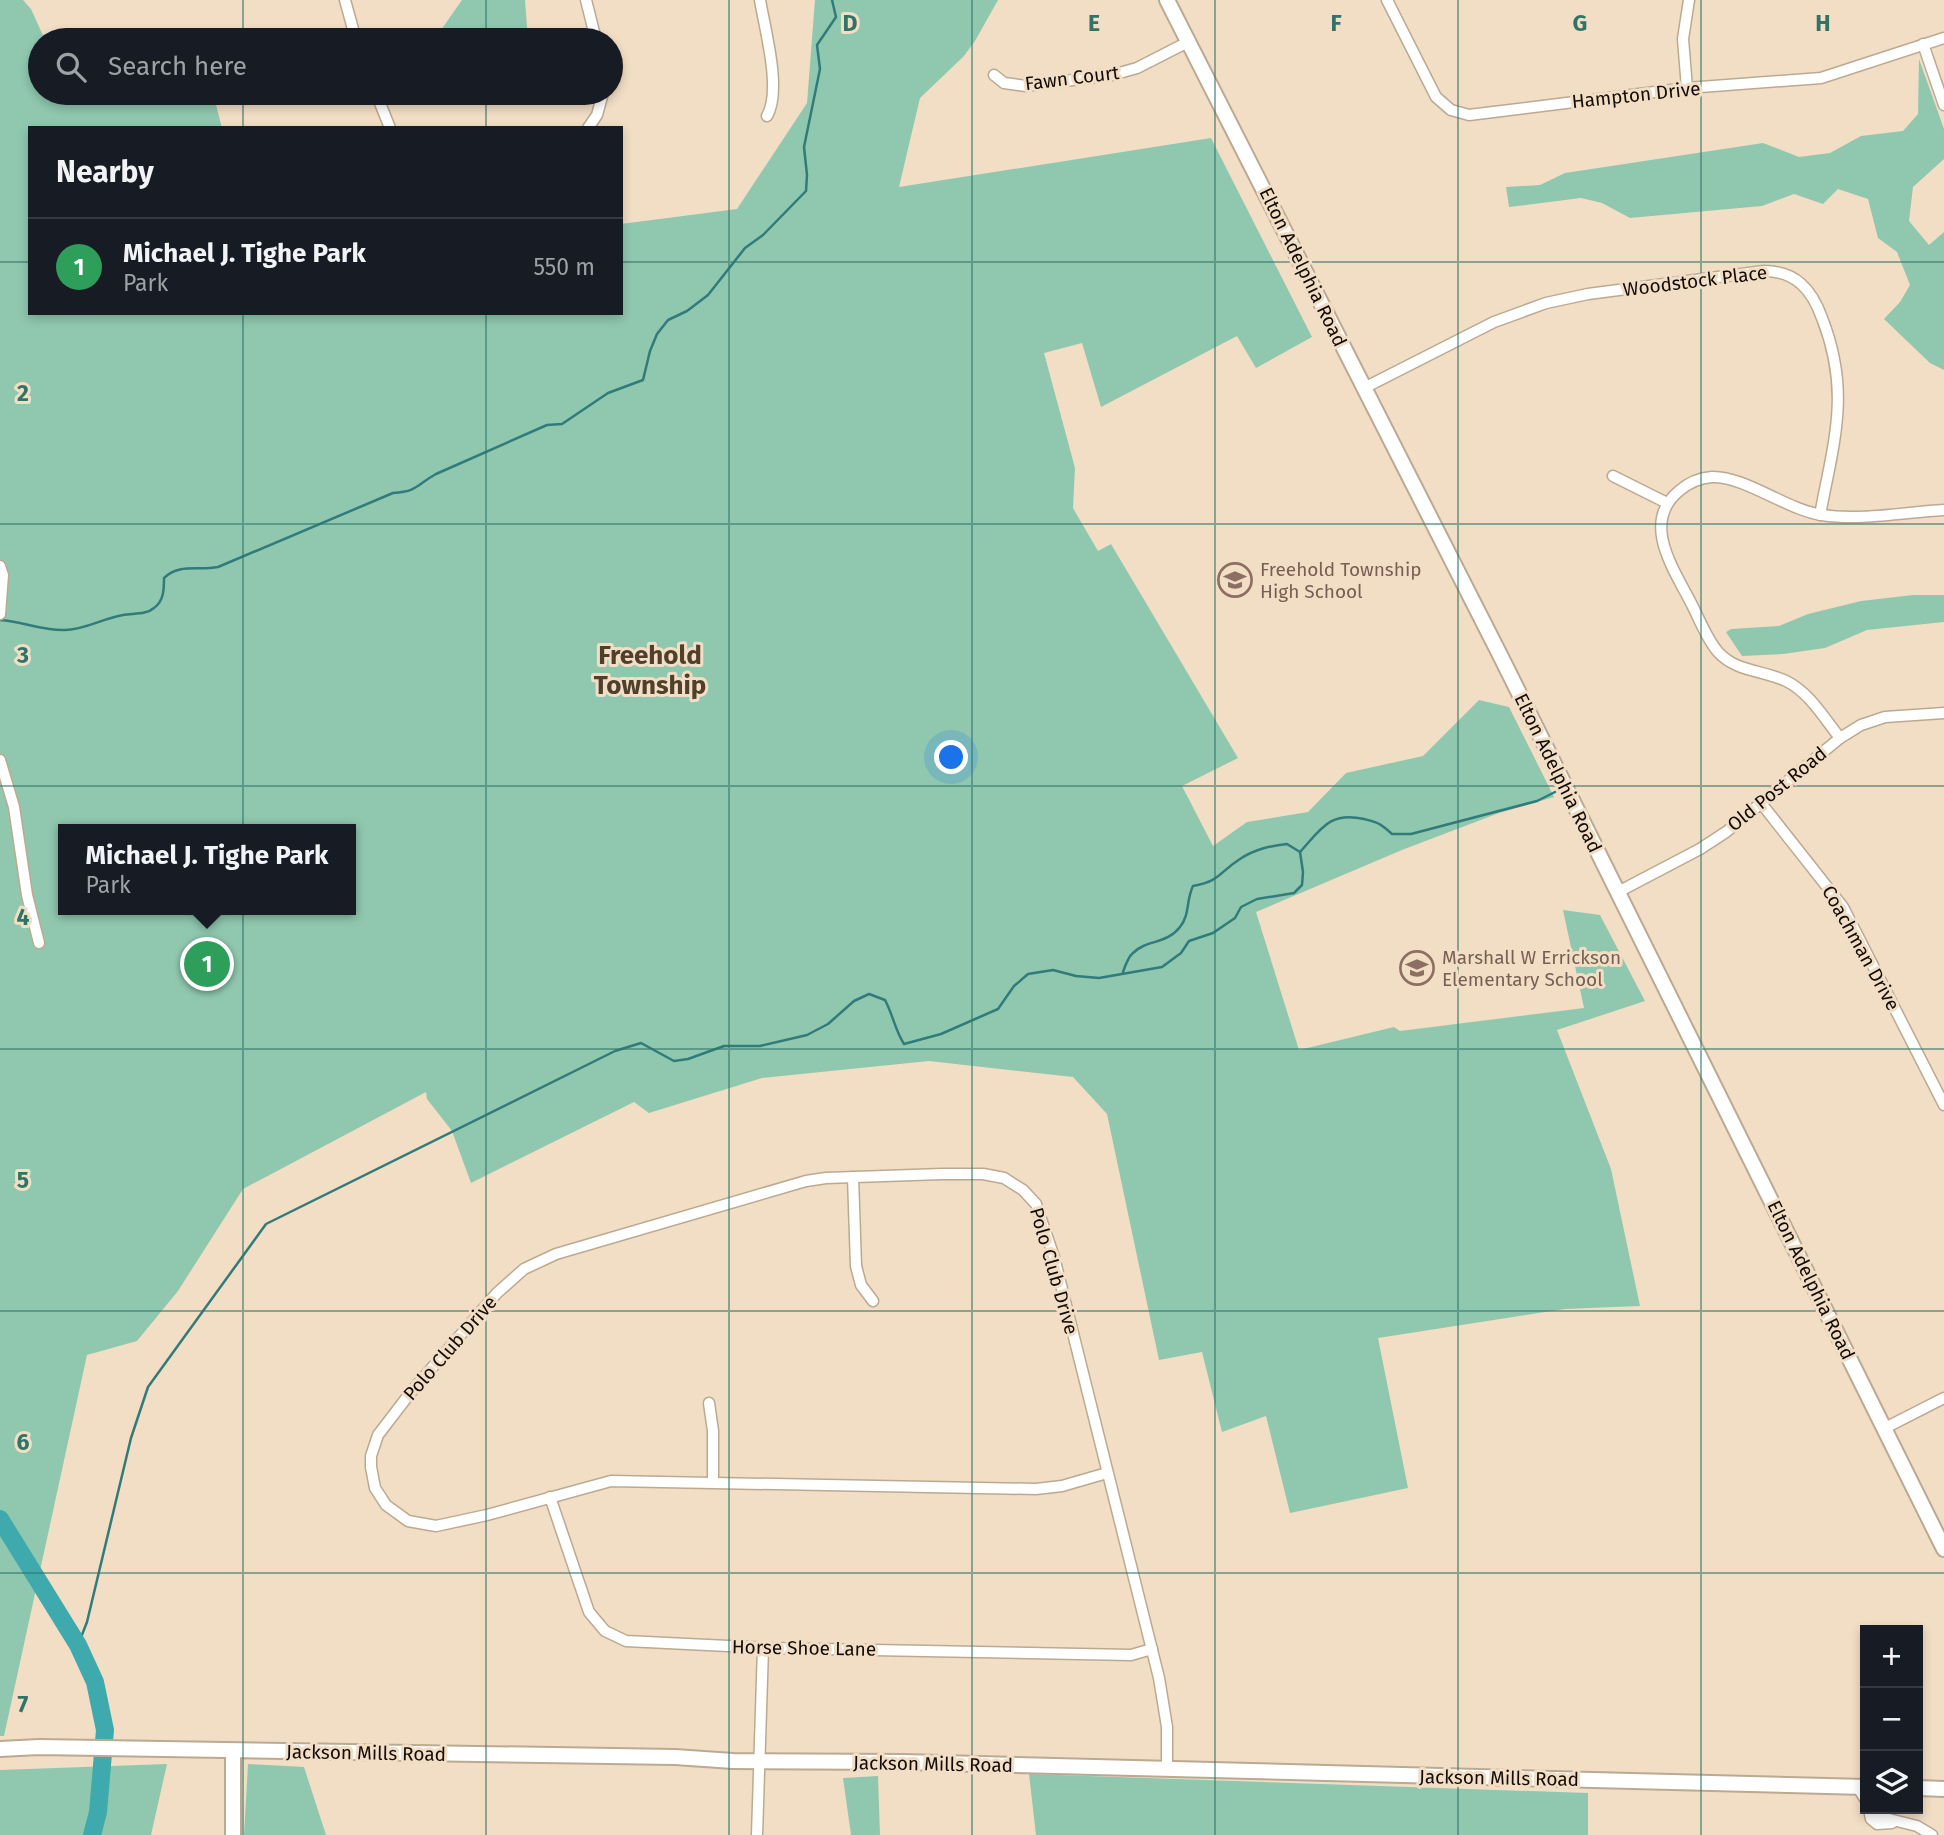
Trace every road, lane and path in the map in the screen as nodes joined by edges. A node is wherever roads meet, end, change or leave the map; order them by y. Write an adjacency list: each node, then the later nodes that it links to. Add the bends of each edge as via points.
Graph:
1 (345, 0): 7 (street)
2 (586, 0): 8 (street)
3 (760, 0): 17 (street, via 774,86)
4 (1167, 0): 10 (main road, Elton Adelphia Road)
5 (1387, 0): 13 (street, Hampton Drive, via 1436,97 1462,114)
6 (1689, 0): 13 (street, via 1683,39)
7 (353, 28)
8 (593, 28)
9 (1944, 37): 11 (street, Hampton Drive)
10 (1188, 42): 12 (street, Fawn Court, via 1137,68 1112,75 1026,86 1004,83); 20 (main road, Elton Adelphia Road)
11 (1923, 44): 13 (street, Hampton Drive, via 1821,78); 16 (street)
12 (994, 75)
13 (1687, 89)
14 (381, 105): 18 (street)
15 (600, 105): 19 (street)
16 (1944, 105)
17 (767, 116)
18 (389, 126)
19 (589, 126)
20 (1364, 388): 24 (street, Woodstock Place, via 1494,322 1545,303 1764,271 1782,273 1811,293 1837,366 1839,412); 31 (main road, Elton Adelphia Road)
21 (1613, 476): 22 (street)
22 (1667, 503): 24 (street, via 1692,482 1711,477); 28 (street, via 1660,528 1664,547 1712,644 1737,666 1796,687)
23 (1944, 510): 24 (street)
24 (1821, 515)
25 (0, 566): 26 (street)
26 (0, 614)
27 (1944, 713): 28 (street, Old Post Road, via 1874,720)
28 (1840, 738): 30 (street, Old Post Road)
29 (0, 760): 32 (street, via 14,807)
30 (1761, 803): 31 (street, Old Post Road, via 1700,849); 33 (street, Coachman Drive, via 1843,907)
31 (1618, 892): 38 (main road, Elton Adelphia Road)
32 (39, 943)
33 (1944, 1105)
34 (853, 1177): 35 (street, via 856,1266 861,1285); 39 (street, Polo Club Drive, via 992,1175 1012,1181 1032,1199 1054,1257); 41 (street, Polo Club Drive, via 806,1181 540,1260 497,1293 411,1392 373,1446 371,1467 379,1496 396,1514 421,1525 447,1524)
35 (873, 1301)
36 (1944, 1398): 38 (street)
37 (709, 1403): 40 (street)
38 (1885, 1428): 42 (main road, Elton Adelphia Road)
39 (1107, 1473): 40 (street, Polo Club Drive, via 1035,1489); 44 (street, Polo Club Drive)
40 (713, 1482): 41 (street, Polo Club Drive, via 611,1481)
41 (551, 1497): 43 (street, Horse Shoe Lane, via 584,1603 605,1631 633,1642)
42 (1944, 1549)
43 (763, 1648): 44 (street, Horse Shoe Lane, via 1131,1655); 47 (street)
44 (1152, 1649): 48 (street, Polo Club Drive, via 1166,1710)
45 (0, 1749): 46 (main road, Jackson Mills Road)
46 (233, 1751): 47 (main road, Jackson Mills Road); 55 (main road)
47 (760, 1761): 48 (main road, Jackson Mills Road); 56 (street)
48 (1167, 1769): 51 (main road, Jackson Mills Road)
49 (1923, 1788): 50 (main road)
50 (1944, 1789)
51 (1860, 1791)
52 (1870, 1814): 54 (street, via 1877,1824)
53 (1879, 1814): 54 (street)
54 (1896, 1822): 57 (street)
55 (233, 1835)
56 (757, 1835)
57 (1932, 1835)

